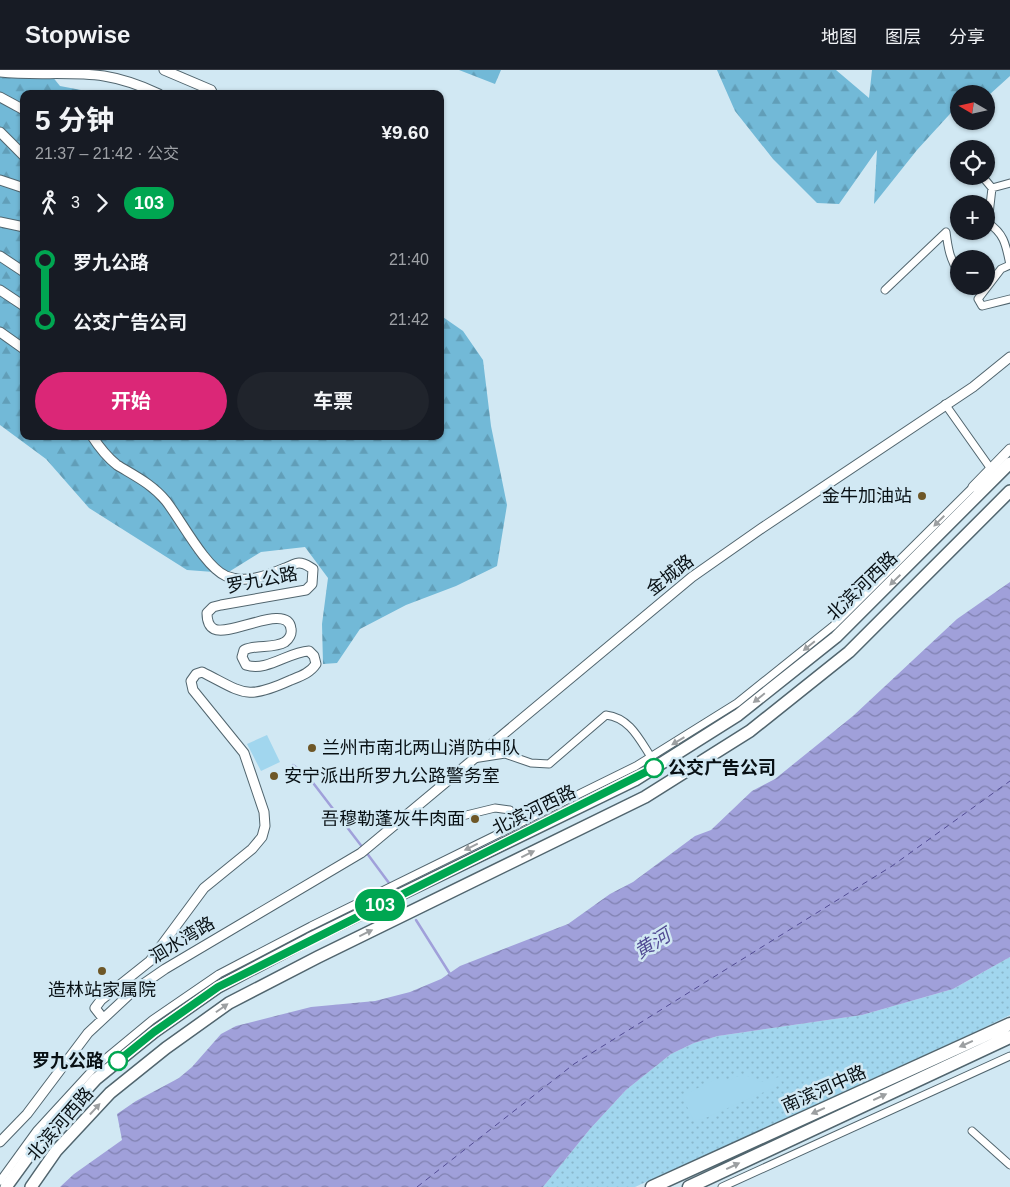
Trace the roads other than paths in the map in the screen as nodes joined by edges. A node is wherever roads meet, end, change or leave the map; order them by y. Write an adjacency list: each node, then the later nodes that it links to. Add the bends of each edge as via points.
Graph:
1 (164, 70): 4 (street)
2 (0, 72): 3 (street, via 104,76)
3 (147, 90)
4 (211, 90)
5 (0, 97): 6 (street)
6 (20, 108)
7 (0, 132): 8 (street)
8 (20, 152)
9 (0, 180): 12 (street)
10 (1010, 183): 13 (street)
11 (990, 185): 13 (street)
12 (20, 187)
13 (992, 188): 18 (street, via 988,223 1005,239)
14 (0, 222): 15 (street)
15 (20, 226)
16 (0, 256): 19 (street)
17 (950, 256): 22 (street, via 946,232)
18 (1010, 265): 20 (street)
19 (20, 269)
20 (995, 277)
21 (0, 290): 25 (street)
22 (885, 290)
23 (981, 295): 24 (street, via 978,299 982,306)
24 (1010, 299)
25 (20, 303)
26 (0, 332): 27 (street)
27 (20, 346)
28 (1010, 357): 29 (street, 金城路)
29 (946, 404): 33 (street); 36 (street, 金城路, via 692,577)
30 (95, 440): 41 (street, 罗九公路, via 116,464 142,479 165,501 204,555 224,575 252,579 265,577 298,563 307,564 312,569 312,584 306,590 213,607 207,613 207,622 213,629 223,631 283,618 292,630 290,637 275,645 253,646 244,650 242,657 246,665 254,668 299,651 308,651 316,664 312,671 266,692 254,694 234,689 202,672 191,681 192,690 244,753 266,826 252,849 204,888 150,961 101,1000 95,1008)
31 (1010, 449): 33 (street)
32 (1010, 463): 34 (main road, 北滨河西路)
33 (991, 469): 34 (street)
34 (985, 481): 37 (main road, 北滨河西路, one-way to 37, via 836,637 738,715)
35 (1010, 491): 50 (main road, 北滨河西路, one-way to 35, via 56,1151 110,1093 229,1004 645,797 750,731 849,652)
36 (472, 759): 37 (street, via 505,754 531,763 549,764 606,715 628,722); 40 (street, 金城路)
37 (654, 762): 39 (street); 49 (main road, 北滨河西路, via 635,780 218,987 154,1032 96,1079 41,1139)
38 (454, 818): 39 (street, via 495,808 510,810)
39 (519, 824): 48 (street, one-way to 48, via 219,974 152,1020 94,1068 37,1130)
40 (370, 845): 41 (street, 洄水湾路, via 165,969)
41 (102, 1017): 46 (street, 洄水湾路)
42 (1010, 1024): 51 (highway, 南滨河中路, one-way to 51)
43 (1010, 1036): 52 (highway, 南滨河中路, one-way to 43)
44 (1010, 1056): 53 (street)
45 (972, 1131): 47 (street)
46 (0, 1142)
47 (1010, 1165)
48 (0, 1180)
49 (6, 1187)
50 (30, 1187)
51 (652, 1187)
52 (689, 1187)
53 (722, 1187)

